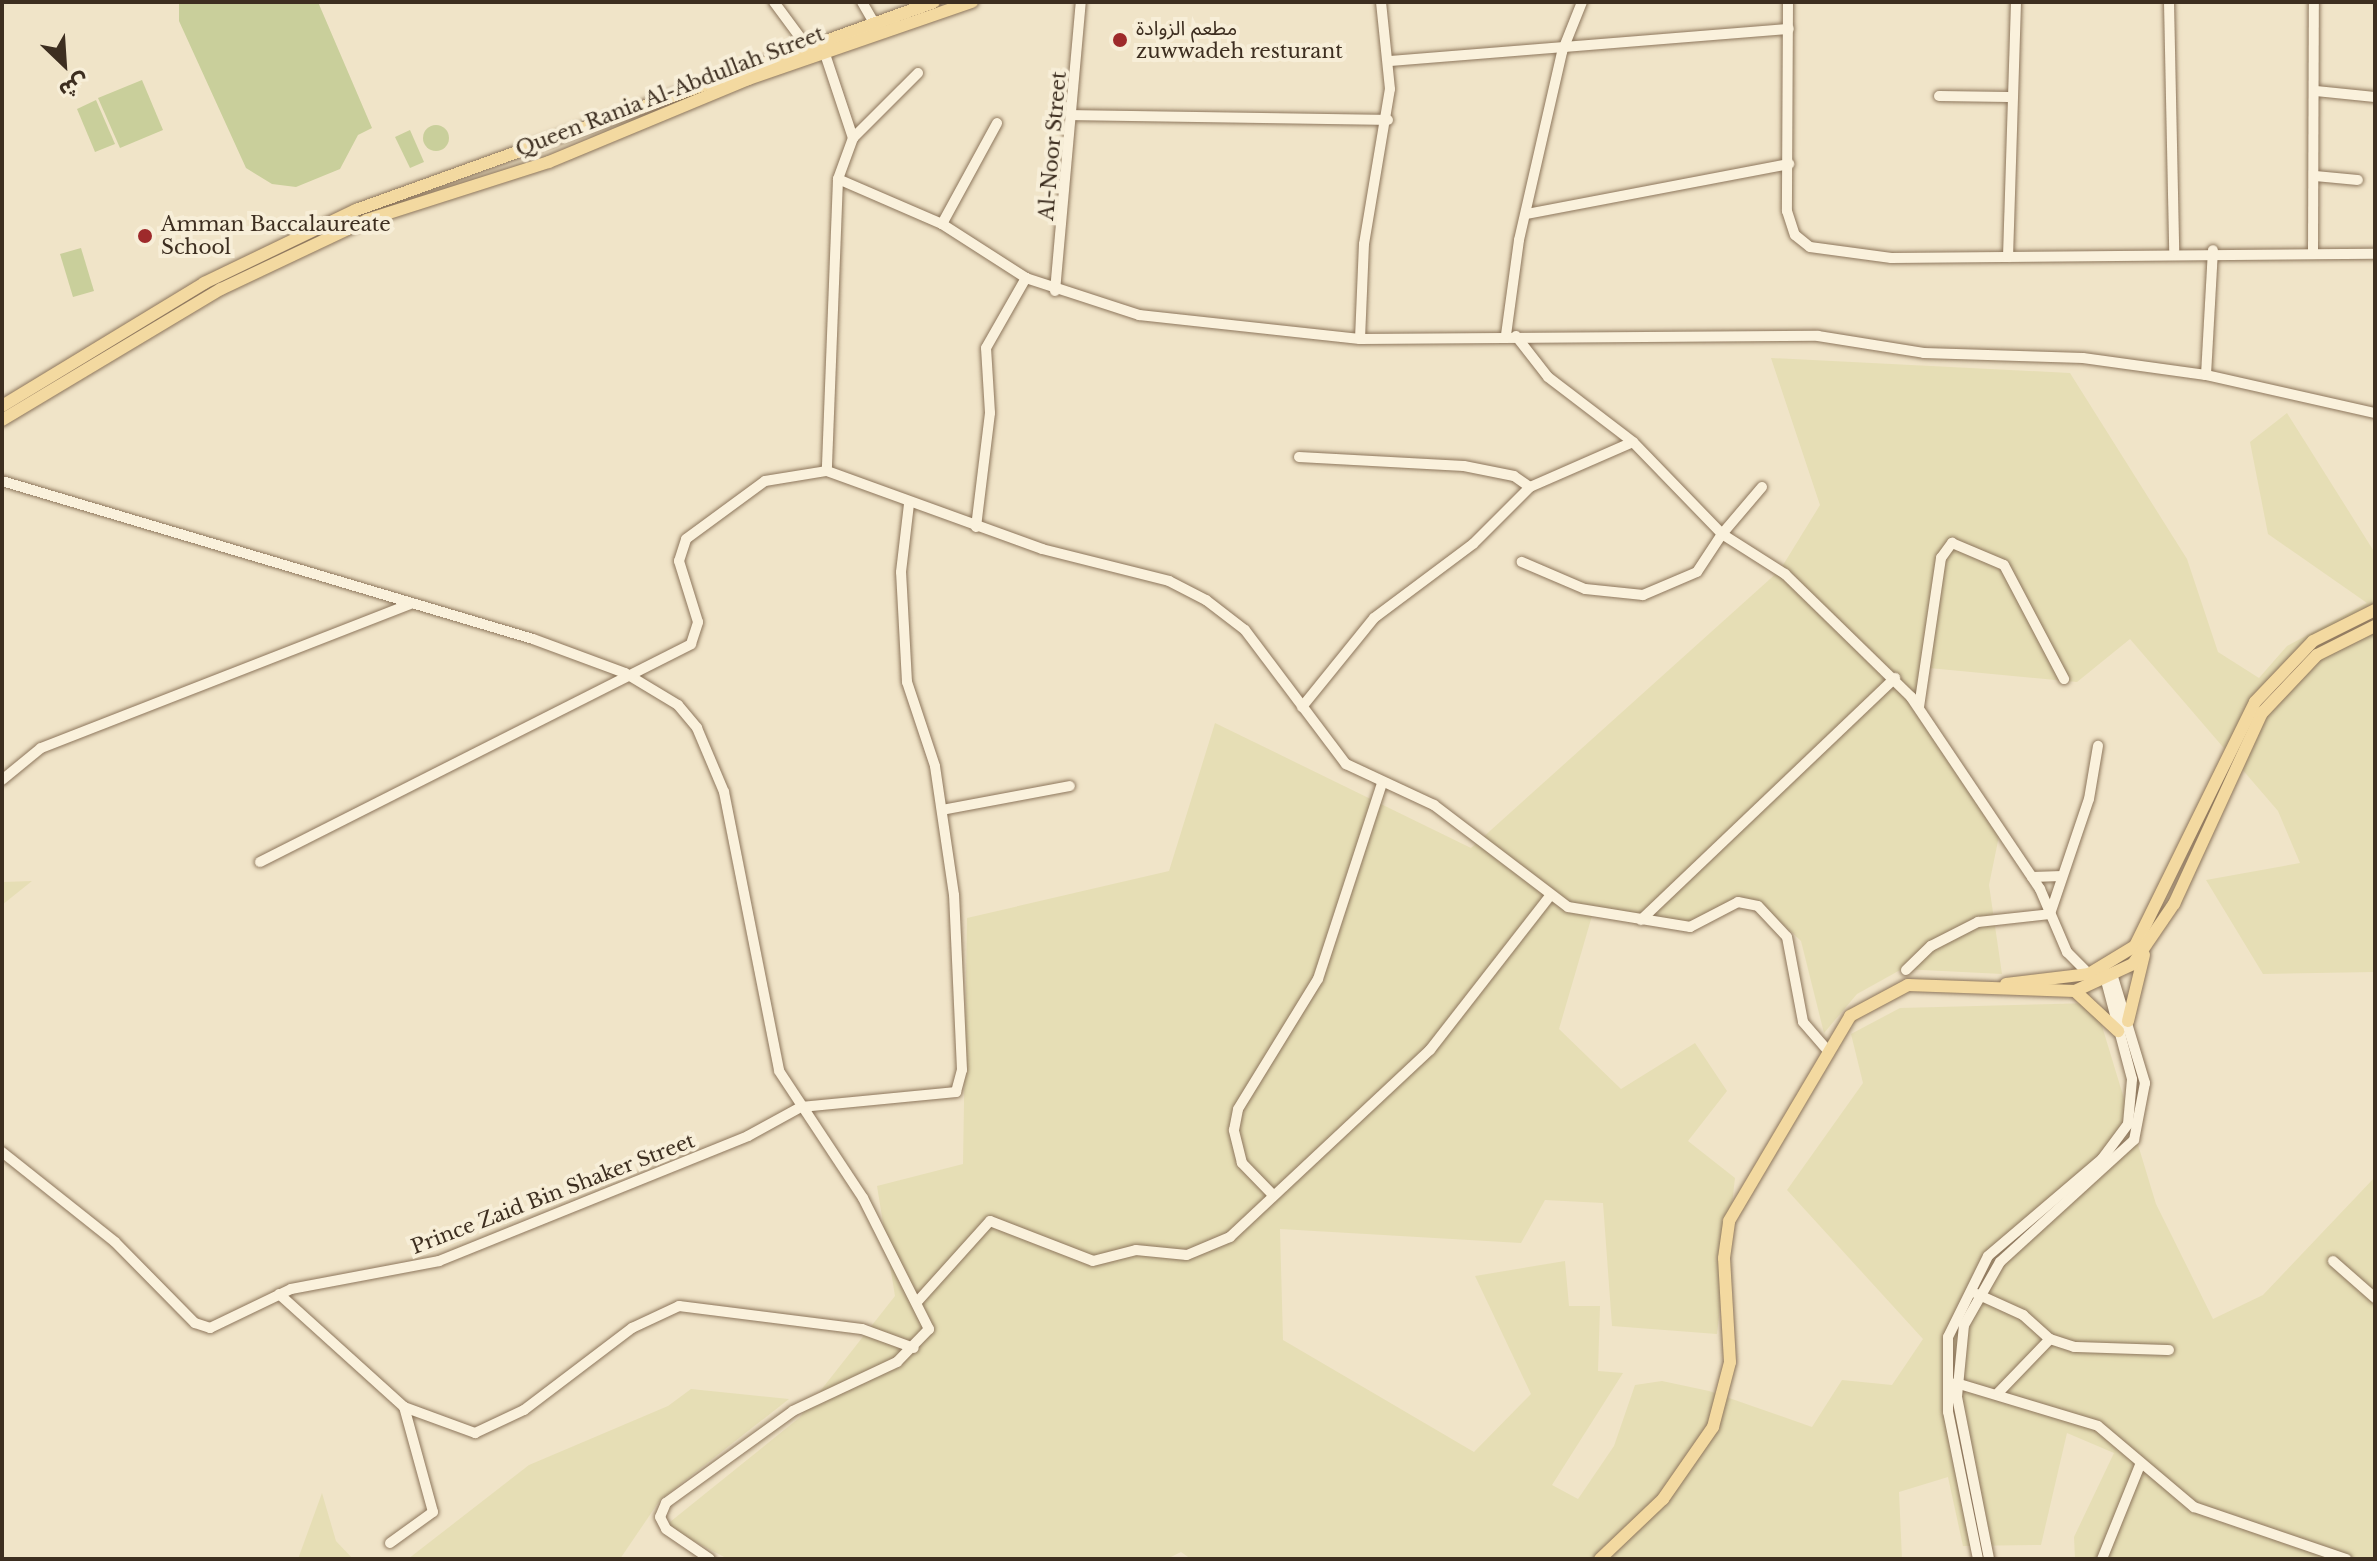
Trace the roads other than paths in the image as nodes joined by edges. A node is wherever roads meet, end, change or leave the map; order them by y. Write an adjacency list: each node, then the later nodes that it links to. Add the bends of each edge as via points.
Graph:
1 (774, 2): 14 (street)
2 (862, 2): 12 (street)
3 (934, 2): 12 (main road, Queen Rania Al-Abdullah Street)
4 (972, 2): 16 (main road, Queen Rania Al-Abdullah Street)
5 (1081, 2): 23 (street, Al-Noor Street)
6 (1381, 2): 17 (street)
7 (1582, 2): 15 (street)
8 (1788, 2): 13 (street)
9 (2016, 2): 21 (street)
10 (2169, 2): 33 (street)
11 (2314, 2): 19 (street)
12 (874, 23): 43 (main road, Queen Rania Al-Abdullah Street, via 317,227 204,283)
13 (1789, 29): 15 (street); 27 (street)
14 (802, 40)
15 (1562, 52): 17 (street); 31 (street)
16 (825, 54): 26 (street); 45 (main road, Queen Rania Al-Abdullah Street, via 579,151 367,220 221,289)
17 (1389, 61): 24 (street)
18 (918, 73): 26 (street)
19 (2316, 91): 22 (street); 28 (street)
20 (1939, 96): 21 (street)
21 (2009, 97): 37 (street)
22 (2375, 97)
23 (1071, 115): 24 (street); 39 (street, Al-Noor Street)
24 (1388, 120): 41 (street, via 1364,244)
25 (997, 123): 32 (street)
26 (853, 138): 29 (street)
27 (1789, 164): 31 (street); 37 (street, via 1789,225 1810,247 1891,258)
28 (2315, 176): 30 (street); 35 (street)
29 (838, 179): 32 (street); 48 (street)
30 (2358, 180)
31 (1527, 214): 40 (street)
32 (942, 224): 38 (street)
33 (2174, 250): 34 (street); 37 (street)
34 (2213, 250): 35 (street); 42 (street)
35 (2313, 251): 36 (street)
36 (2375, 254)
37 (2008, 257)
38 (1026, 278): 39 (street); 53 (street, via 986,348 990,413)
39 (1055, 291): 41 (street, via 1139,315)
40 (1511, 336): 41 (street); 42 (street, via 1637,342 1818,336 1924,353 2083,358); 46 (street, via 1548,377)
41 (1360, 339)
42 (2206, 375): 44 (street)
43 (2, 406)
44 (2375, 413)
45 (2, 420)
46 (1633, 442): 50 (street); 54 (street)
47 (1299, 457): 50 (street, via 1464,466 1514,476)
48 (827, 471): 52 (street); 59 (street, via 765,481 692,533 679,561 698,635)
49 (2, 481): 56 (street)
50 (1530, 487): 62 (street, via 1473,544 1359,633)
51 (1762, 487): 54 (street)
52 (909, 504): 53 (street); 68 (street, via 901,572 907,682)
53 (976, 527): 62 (street, via 1169,581 1206,600 1245,630)
54 (1722, 534): 55 (street, via 1697,572 1643,595 1585,589); 60 (street, via 1785,574)
55 (1522, 562)
56 (412, 603): 59 (street); 65 (street, via 41,748)
57 (2375, 610): 78 (main road, via 2324,634 2270,682 2146,931)
58 (2375, 626): 75 (main road, via 2317,655 2262,713)
59 (625, 673): 69 (street, via 608,689); 84 (street, via 678,705 714,760 779,1071)
60 (1895, 678): 63 (street); 74 (street)
61 (2064, 679): 63 (street, via 2004,565 1952,543 1941,558)
62 (1302, 707): 66 (street, via 1346,764)
63 (1919, 707): 71 (street)
64 (2098, 746): 70 (street, via 2089,799)
65 (2, 780)
66 (1382, 783): 72 (street, via 1442,811); 86 (street, via 1318,979 1238,1109 1234,1130 1242,1163)
67 (1070, 786): 68 (street)
68 (942, 810): 84 (street, via 957,924 961,1086 942,1097)
69 (260, 862)
70 (2062, 876): 71 (street); 73 (street)
71 (2032, 877): 73 (street)
72 (1549, 897): 74 (street, via 1579,911); 86 (street, via 1430,1050)
73 (2050, 914): 76 (street, via 1978,922 1931,946); 77 (street, via 2067,952)
74 (1641, 920): 83 (street, via 1690,927 1738,902 1758,906 1787,937 1803,1022)
75 (2144, 955): 78 (main road); 81 (main road)
76 (1906, 970)
77 (2089, 974): 78 (main road); 79 (main road)
78 (2107, 974): 80 (main road); 81 (street); 82 (street)
79 (1991, 986): 80 (main road); 83 (main road, via 1892,989 1855,1011)
80 (2075, 991): 82 (main road)
81 (2128, 1021): 89 (street, via 2146,1096 2134,1140 2009,1251)
82 (2118, 1031): 102 (street, via 2134,1094 2124,1132 2102,1159 1998,1244 1968,1283 1950,1328 1946,1399)
83 (1827, 1050): 101 (main road, via 1729,1221 1730,1362 1713,1427 1663,1499)
84 (801, 1107): 88 (street, Prince Zaid Bin Shaker Street, via 732,1144 439,1261); 91 (street, via 863,1198)
85 (2, 1152): 88 (street, Prince Zaid Bin Shaker Street, via 115,1242 203,1327 225,1324)
86 (1273, 1195): 91 (street, via 1230,1237 1181,1256 1136,1250 1089,1260 985,1222)
87 (2333, 1261): 90 (street)
88 (279, 1294): 97 (street)
89 (1977, 1294): 92 (street, via 2023,1315); 95 (street, via 1960,1341)
90 (2375, 1298)
91 (917, 1302): 93 (street, via 929,1329)
92 (2050, 1339): 94 (street, via 2074,1347); 96 (street)
93 (914, 1348): 97 (street, via 862,1329 679,1306 632,1328 491,1429 448,1429); 100 (street, via 793,1411 666,1503 660,1517 666,1529)
94 (2169, 1350)
95 (1956, 1383): 96 (street); 103 (street)
96 (1998, 1393): 98 (street, via 2098,1426)
97 (404, 1407): 99 (street, via 433,1512)
98 (2140, 1465): 104 (street); 105 (street, via 2208,1514)
99 (390, 1543)
100 (710, 1559)
101 (1600, 1559)
102 (1978, 1559)
103 (1989, 1559)
104 (2102, 1559)
105 (2346, 1559)

